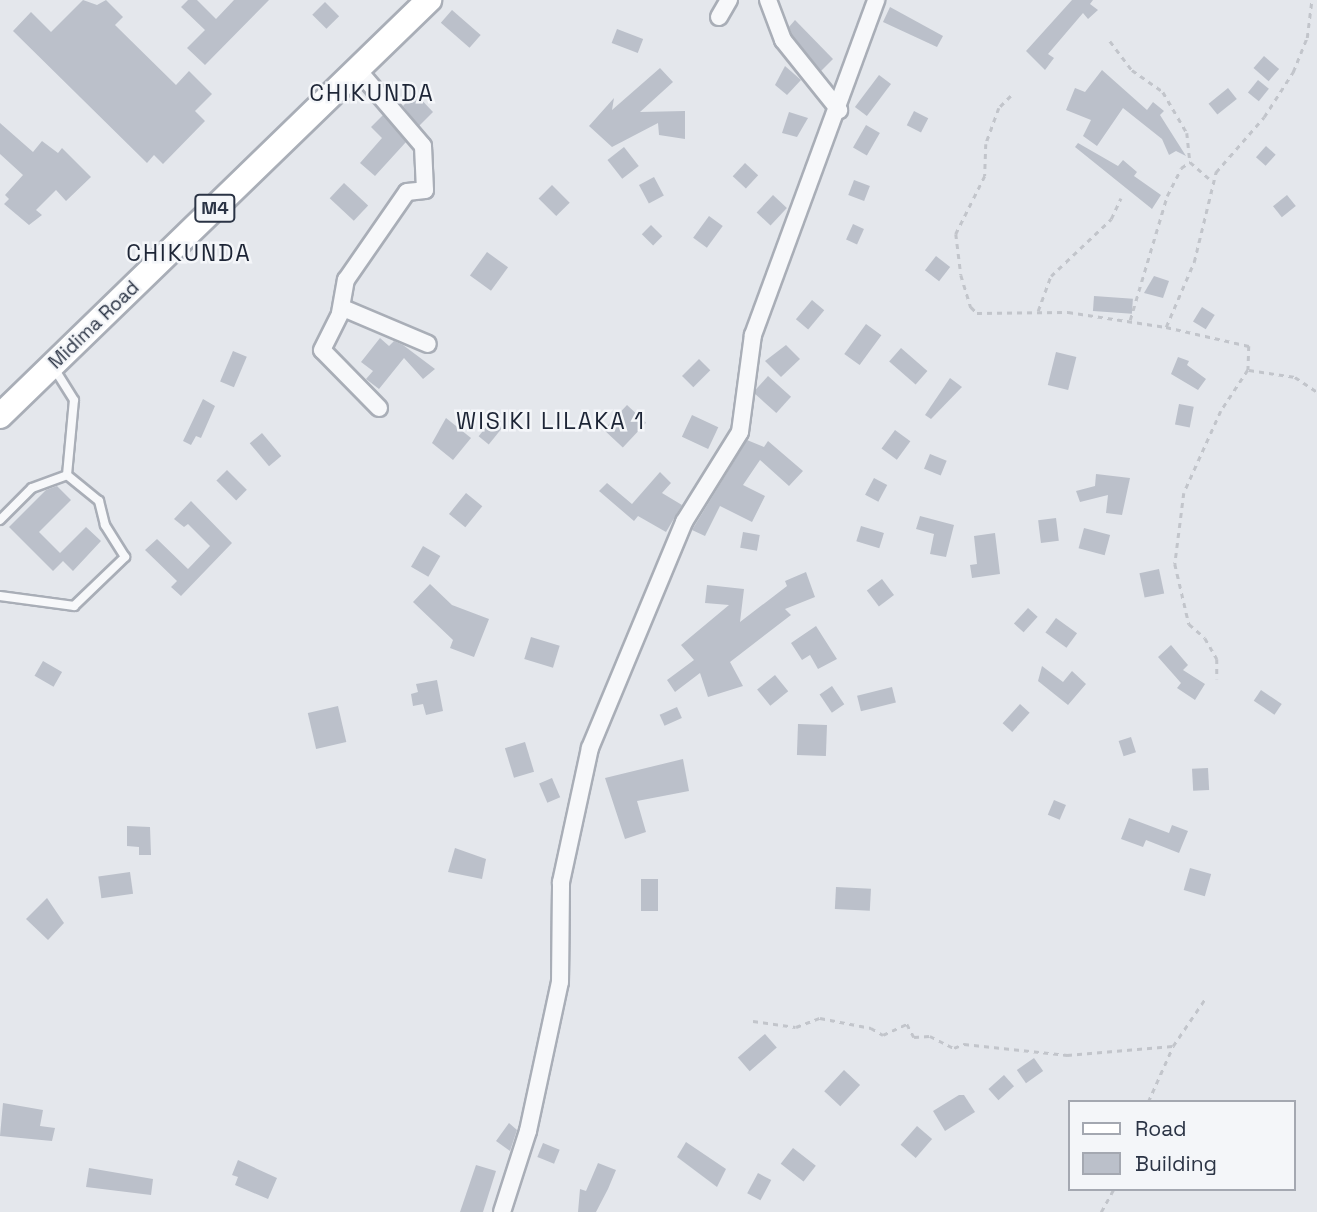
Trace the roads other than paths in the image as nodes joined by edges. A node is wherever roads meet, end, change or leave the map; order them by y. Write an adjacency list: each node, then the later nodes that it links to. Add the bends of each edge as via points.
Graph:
1 (429, 0): 6 (main road, Midima Road / M4)
2 (729, 0): 5 (street)
3 (768, 0): 7 (street, via 783,40)
4 (876, 0): 7 (street)
5 (719, 17)
6 (357, 69): 8 (street, via 423,146 425,190 407,192 346,281); 10 (main road, Midima Road / M4)
7 (839, 110): 16 (street, via 752,335 740,432 684,522 590,748 561,882 558,992 528,1131)
8 (340, 313): 9 (street, via 343,308); 11 (street, via 323,350)
9 (428, 344)
10 (53, 365): 12 (main road, Midima Road / M4); 13 (lane, via 74,400)
11 (379, 408)
12 (0, 416)
13 (67, 475): 14 (lane, via 32,488); 15 (lane, via 99,501 105,525 124,557 74,606)
14 (0, 520)
15 (0, 596)
16 (502, 1212)

